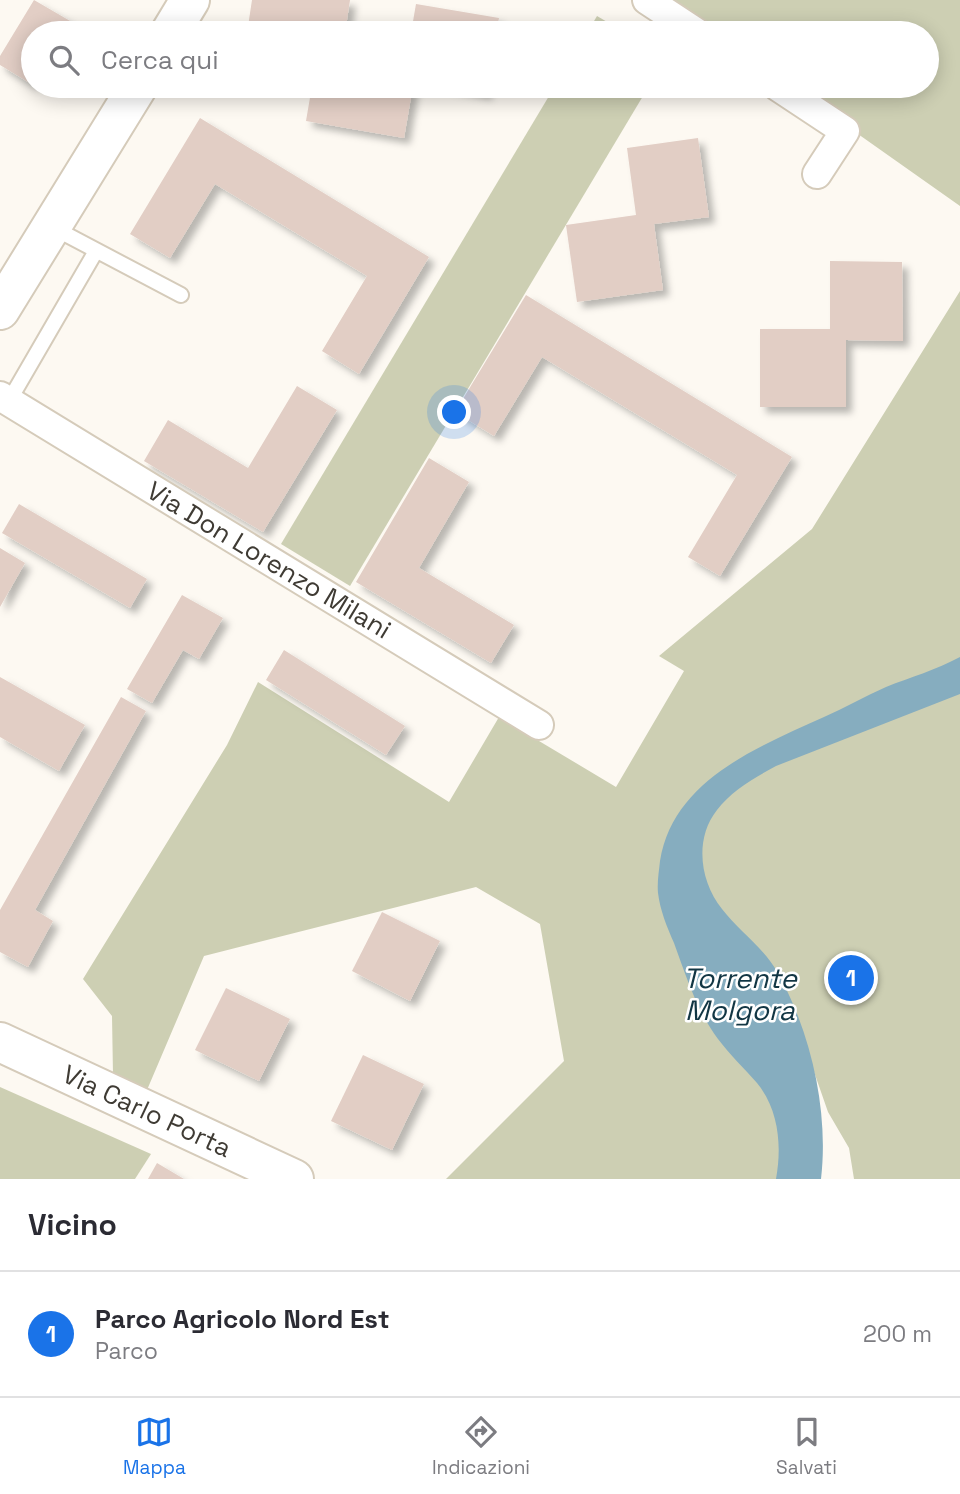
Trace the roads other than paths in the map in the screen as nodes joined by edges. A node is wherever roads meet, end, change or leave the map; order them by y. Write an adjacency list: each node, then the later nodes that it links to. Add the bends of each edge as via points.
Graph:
1 (190, 0): 3 (street)
2 (647, 0): 4 (street)
3 (177, 21)
4 (679, 21)
5 (131, 98): 8 (street)
6 (795, 98): 7 (street, via 845,131)
7 (817, 174)
8 (51, 226): 9 (lane); 11 (street)
9 (96, 251): 10 (lane); 12 (lane)
10 (181, 295)
11 (0, 310)
12 (4, 398): 13 (street, Via Don Lorenzo Milani)
13 (539, 725)
14 (0, 1042): 15 (street, Via Carlo Porta)
15 (294, 1179)

